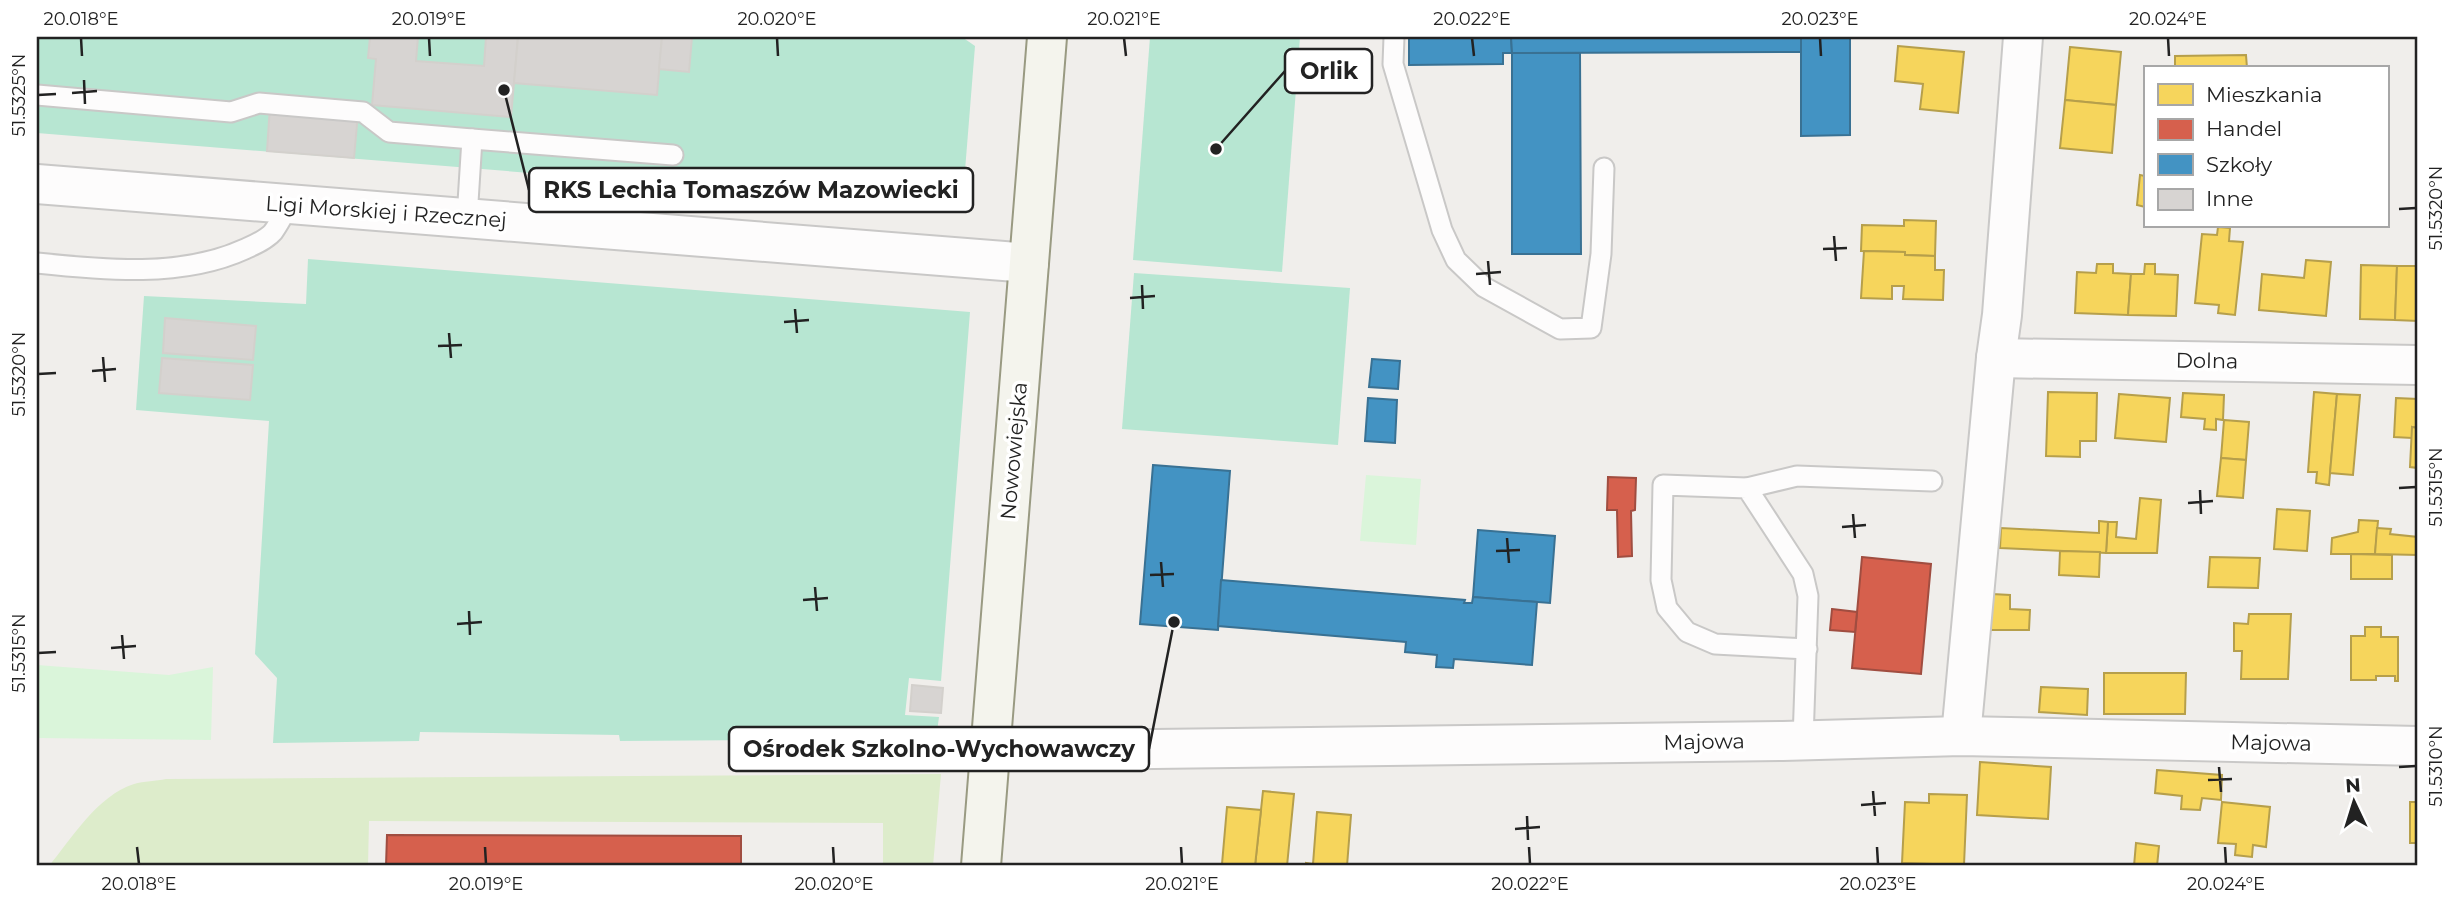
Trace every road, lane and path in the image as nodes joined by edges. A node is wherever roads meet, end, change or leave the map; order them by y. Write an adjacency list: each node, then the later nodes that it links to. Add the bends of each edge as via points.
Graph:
1 (1047, 37): 12 (street, Nowowiejska)
2 (1394, 37): 7 (lane, via 1393,64 1442,230 1457,260 1484,287 1560,329 1591,328 1601,254)
3 (2023, 37): 13 (street)
4 (37, 95): 5 (lane, via 231,112 259,103 363,112 388,132)
5 (472, 139): 6 (lane); 10 (lane)
6 (673, 155)
7 (1604, 168)
8 (37, 184): 9 (street, Ligi Morskiej i Rzecznej)
9 (290, 204): 10 (street, Ligi Morskiej i Rzecznej); 11 (lane, via 272,233 255,244 194,265 114,269)
10 (467, 218): 12 (street, Ligi Morskiej i Rzecznej)
11 (37, 263)
12 (1029, 263): 21 (street, Nowowiejska)
13 (1996, 358): 14 (street, Dolna); 18 (street)
14 (2418, 365)
15 (1931, 481): 16 (lane, via 1797,475)
16 (1747, 488): 17 (lane, via 1803,574 1808,596); 17 (lane, via 1662,485 1661,580 1667,608 1687,632 1715,643)
17 (1807, 649): 19 (lane)
18 (1961, 736): 19 (street, Majowa); 20 (street, Majowa)
19 (1803, 740): 21 (street, Majowa)
20 (2418, 746)
21 (990, 751): 22 (street, Nowowiejska)
22 (981, 866)

